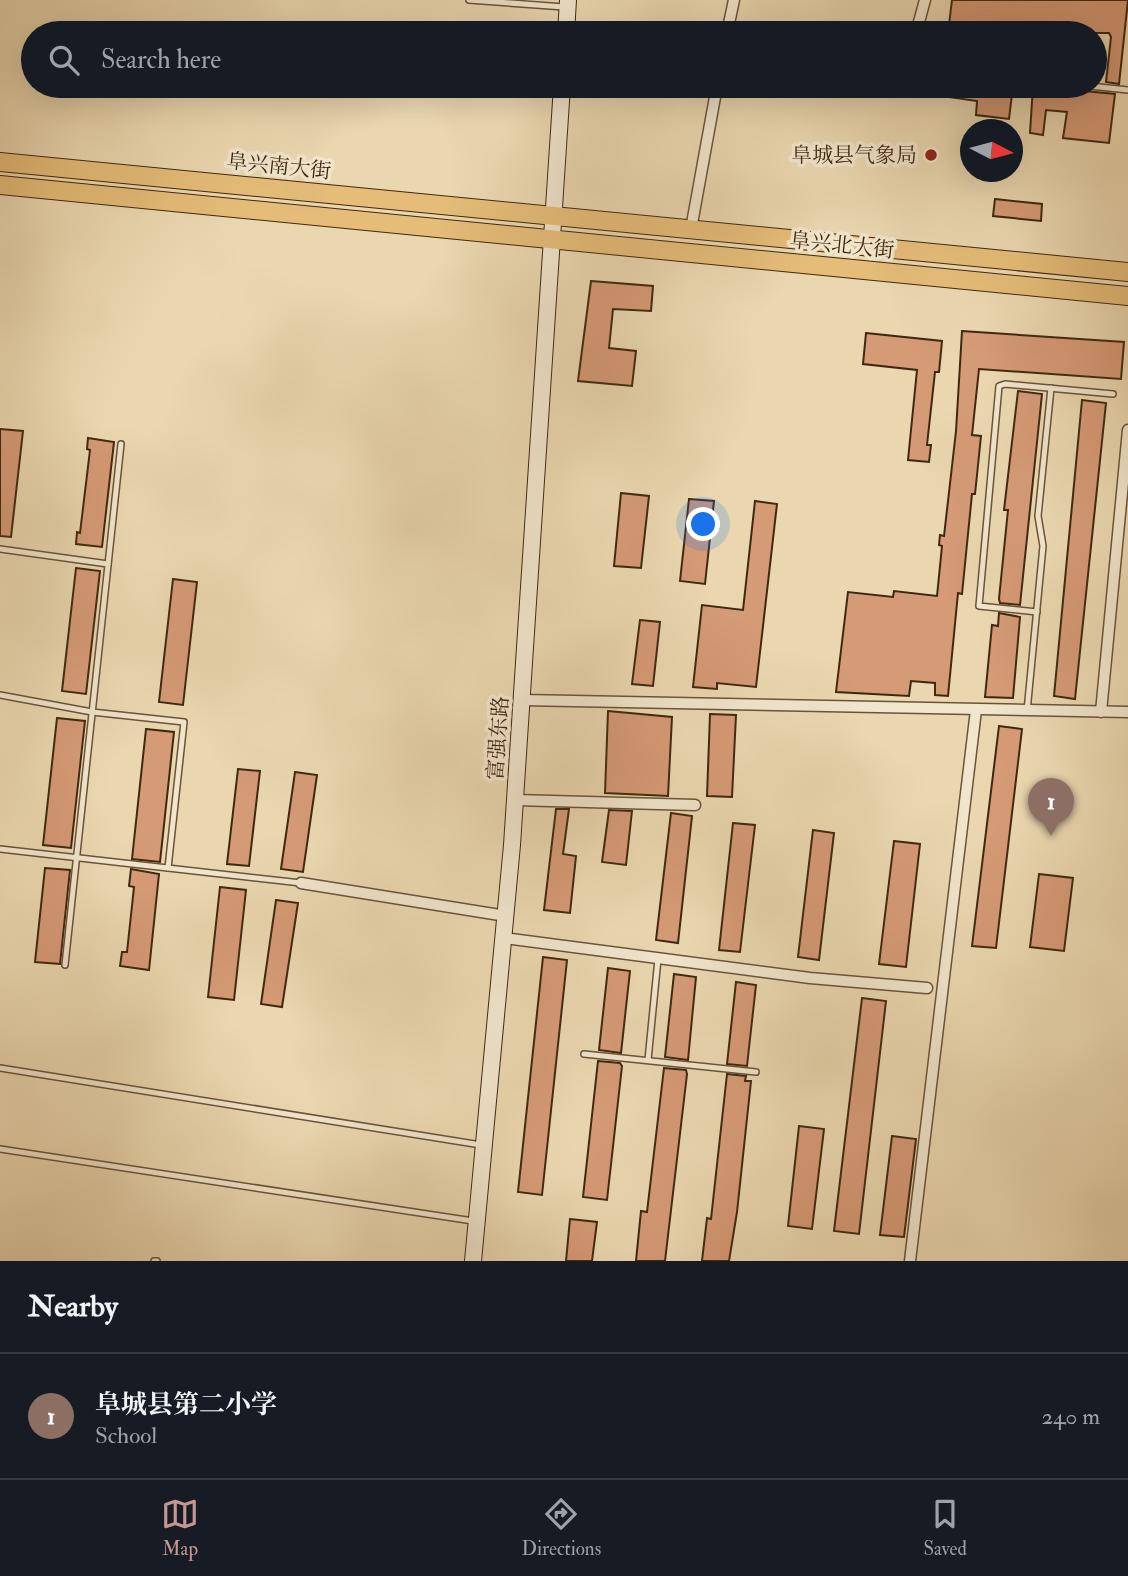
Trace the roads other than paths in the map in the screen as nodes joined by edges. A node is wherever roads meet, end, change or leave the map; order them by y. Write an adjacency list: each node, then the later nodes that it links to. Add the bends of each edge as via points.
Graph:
1 (469, 0): 4 (lane)
2 (734, 0): 6 (street)
3 (925, 0): 7 (street)
4 (568, 3): 5 (street)
5 (567, 21)
6 (730, 21)
7 (919, 21)
8 (1107, 88): 9 (lane)
9 (1128, 90)
10 (561, 98): 14 (street, 富强东路)
11 (715, 98): 15 (street)
12 (0, 162): 14 (main road, 阜兴南大街)
13 (0, 185): 16 (main road)
14 (554, 216): 15 (main road, 阜兴北大街); 16 (street, 富强东路)
15 (691, 229): 17 (main road, 阜兴北大街)
16 (552, 239): 18 (main road, 阜兴北大街); 27 (street, 富强东路)
17 (1128, 272)
18 (1128, 296)
19 (1051, 388): 20 (lane); 25 (lane, via 1038,516 1043,546); 25 (lane, via 999,386 979,606)
20 (1114, 394)
21 (1128, 430): 31 (street)
22 (121, 444): 24 (lane)
23 (0, 549): 24 (lane)
24 (108, 564): 30 (lane)
25 (1037, 612): 29 (lane)
26 (0, 695): 30 (lane)
27 (522, 700): 28 (street); 33 (street, 富强东路)
28 (976, 710): 29 (street); 52 (street)
29 (1027, 711): 31 (street)
30 (92, 712): 36 (lane); 37 (lane, via 184,722)
31 (1101, 712): 32 (street)
32 (1128, 712)
33 (515, 800): 34 (street); 39 (street, 富强东路)
34 (695, 804)
35 (0, 849): 36 (lane)
36 (76, 857): 37 (lane); 42 (lane)
37 (168, 867): 38 (lane)
38 (301, 883): 39 (street)
39 (506, 916): 40 (street, 富强东路)
40 (504, 937): 41 (street); 48 (street, 富强东路)
41 (659, 958): 43 (street); 45 (lane)
42 (65, 965)
43 (927, 988)
44 (584, 1054): 45 (lane)
45 (648, 1060): 47 (lane)
46 (0, 1068): 48 (lane)
47 (756, 1072)
48 (484, 1146): 50 (street, 富强东路)
49 (0, 1149): 50 (lane)
50 (477, 1222): 51 (street, 富强东路)
51 (473, 1261)
52 (910, 1261)

